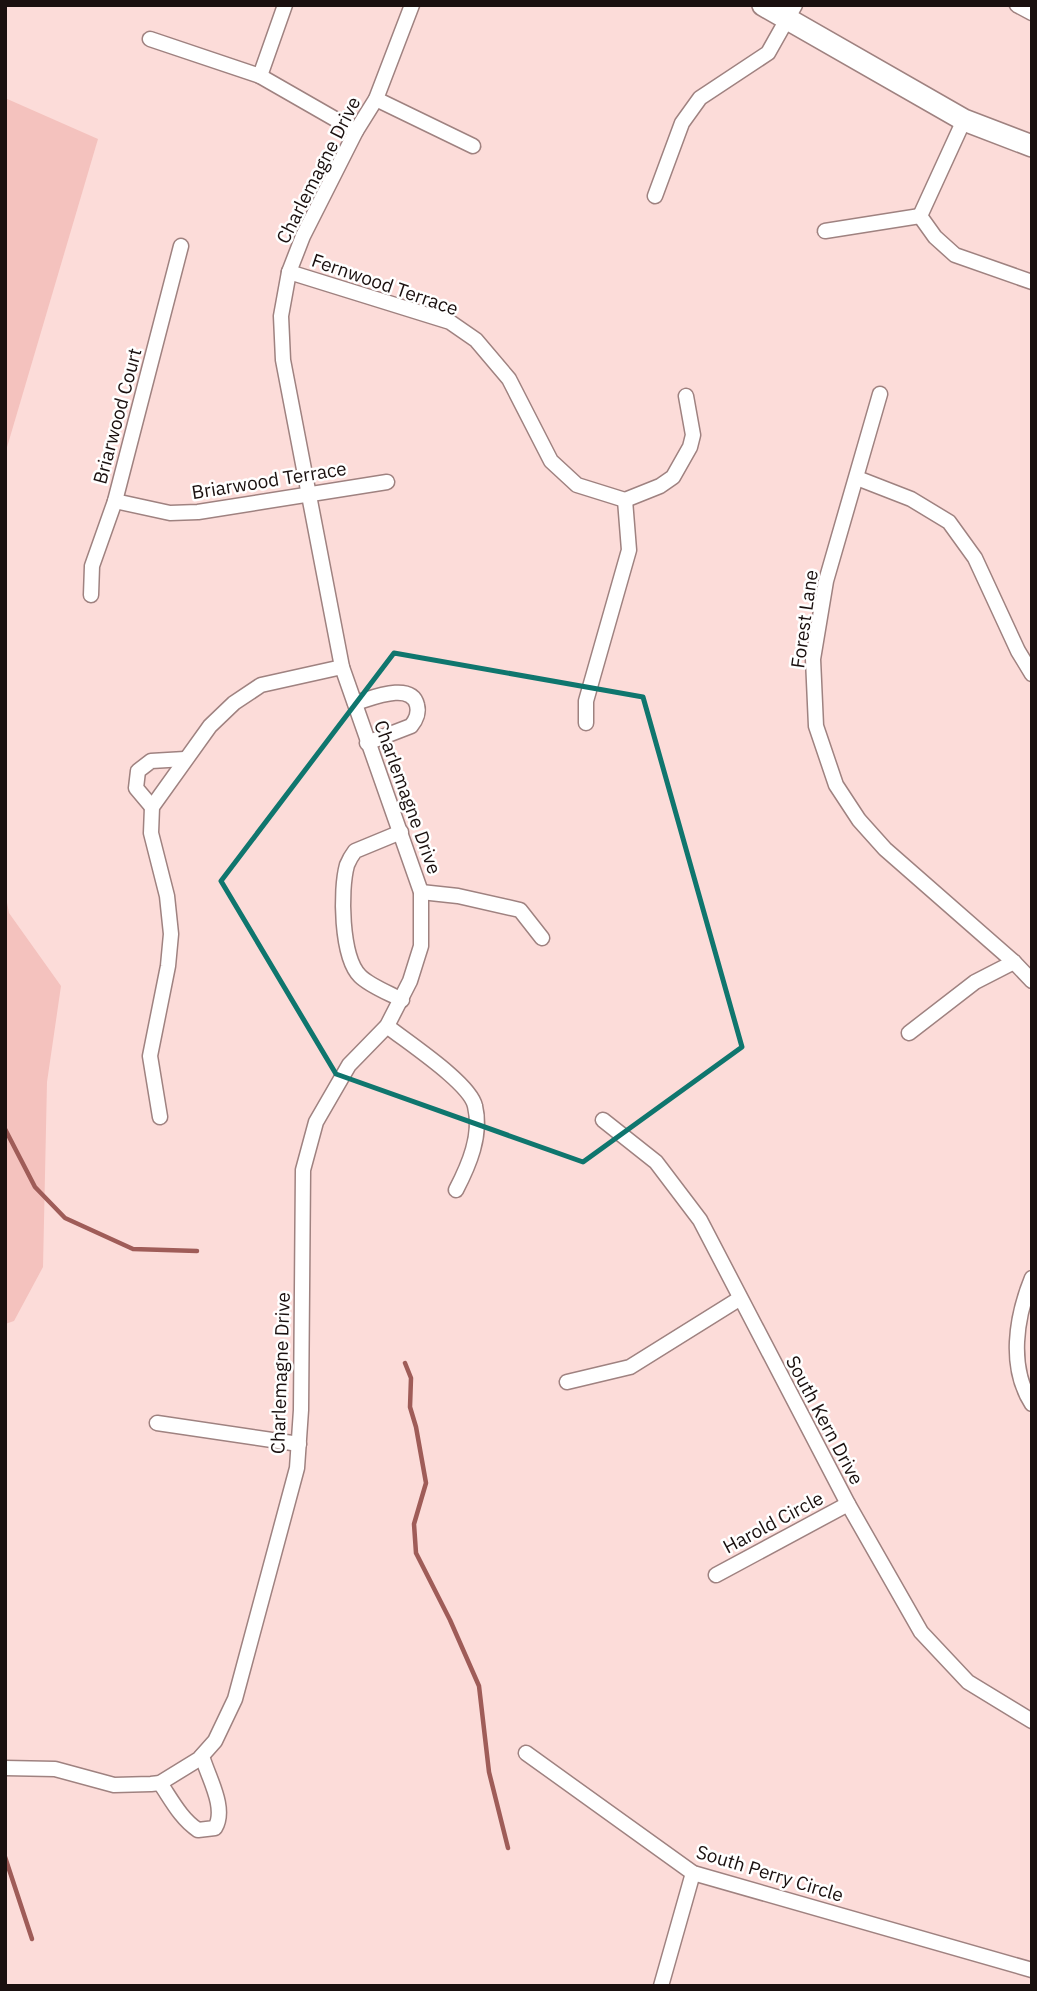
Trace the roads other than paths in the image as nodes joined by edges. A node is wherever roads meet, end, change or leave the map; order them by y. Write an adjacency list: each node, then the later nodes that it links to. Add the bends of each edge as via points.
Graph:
1 (285, 5): 8 (street)
2 (412, 5): 9 (street, Charlemagne Drive)
3 (763, 5): 5 (main road)
4 (1017, 5): 6 (street)
5 (791, 13): 10 (main road); 14 (street, via 768,53 694,106 682,123)
6 (1032, 13)
7 (150, 39): 8 (street)
8 (260, 76): 11 (street)
9 (376, 99): 11 (street, Charlemagne Drive); 12 (street)
10 (964, 120): 13 (main road); 15 (street)
11 (356, 131): 18 (street, Charlemagne Drive)
12 (473, 146)
13 (1032, 146)
14 (655, 196)
15 (920, 216): 16 (street); 19 (street, via 955,255)
16 (825, 231)
17 (181, 246): 26 (street, Briarwood Court)
18 (289, 272): 24 (street, Charlemagne Drive, via 281,316 284,360); 25 (street, Fernwood Terrace, via 450,322 475,340 509,379 551,461 577,485)
19 (1032, 282)
20 (880, 394): 22 (street, Forest Lane)
21 (685, 396): 25 (street, via 692,435 680,468 660,486)
22 (857, 478): 29 (street, via 911,499 949,522 975,558); 38 (street, Forest Lane, via 826,581 813,659 816,726 836,785 859,820)
23 (387, 482): 24 (street, Briarwood Terrace)
24 (309, 494): 26 (street, Briarwood Terrace, via 198,512 170,513); 28 (street, Charlemagne Drive)
25 (625, 500): 31 (street, via 629,550 586,701)
26 (115, 501): 27 (street, Briarwood Court, via 92,566)
27 (91, 595)
28 (342, 667): 30 (street, Charlemagne Drive); 33 (street, via 261,685 210,726)
29 (1032, 674)
30 (355, 703): 32 (street, Charlemagne Drive); 32 (street, via 393,692 411,696 417,703 418,714 411,726)
31 (586, 723)
32 (367, 743): 35 (street, Charlemagne Drive)
33 (186, 759): 34 (street); 34 (street, via 151,761 138,771 136,788)
34 (152, 807): 43 (street, via 151,833 171,934 149,1056)
35 (401, 832): 36 (street, Charlemagne Drive); 40 (street, via 355,851 347,866 344,898 346,947 354,966 360,976)
36 (421, 891): 37 (street, via 520,910); 40 (street, Charlemagne Drive, via 421,946)
37 (542, 938)
38 (1014, 962): 39 (street, Forest Lane); 42 (street, via 975,982)
39 (1032, 981)
40 (402, 1000): 41 (street, Charlemagne Drive)
41 (387, 1026): 45 (street, via 460,1083 475,1104 470,1163); 51 (street, Charlemagne Drive, via 349,1065 316,1122 303,1170)
42 (909, 1033)
43 (160, 1117)
44 (603, 1120): 47 (street, South Kern Drive, via 656,1161 700,1220)
45 (456, 1190)
46 (1032, 1278): 49 (street, via 1016,1343 1022,1389)
47 (739, 1299): 48 (street, via 630,1367); 52 (street, South Kern Drive)
48 (567, 1382)
49 (1032, 1404)
50 (157, 1423): 51 (street)
51 (299, 1444): 56 (street, Charlemagne Drive, via 297,1468 235,1699 215,1741)
52 (848, 1504): 53 (street, Harold Circle); 54 (street, South Kern Drive, via 921,1632 968,1682)
53 (716, 1575)
54 (1032, 1721)
55 (526, 1753): 59 (street, South Perry Circle)
56 (202, 1756): 58 (street, Charlemagne Drive); 58 (street, via 220,1807 215,1828 191,1826)
57 (5, 1768): 58 (street, via 55,1769 114,1784)
58 (160, 1783)
59 (693, 1873): 60 (street, South Perry Circle); 61 (street)
60 (1032, 1970)
61 (661, 1986)

